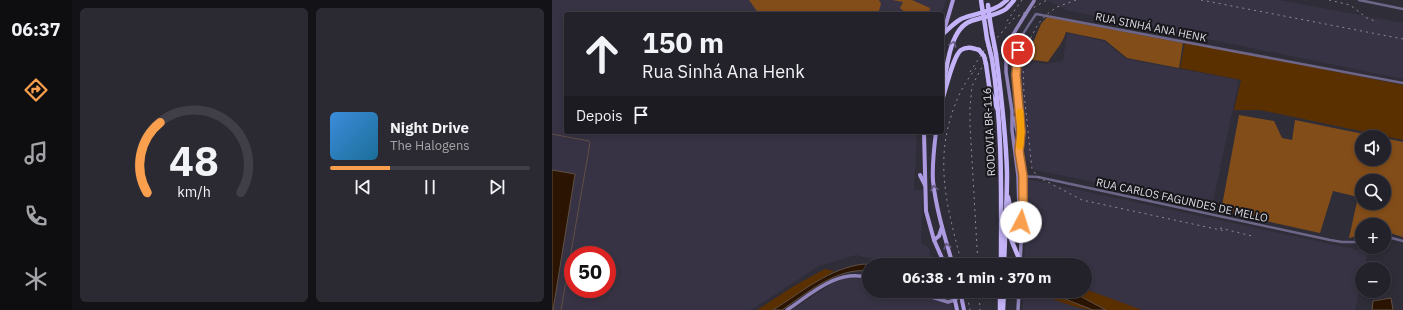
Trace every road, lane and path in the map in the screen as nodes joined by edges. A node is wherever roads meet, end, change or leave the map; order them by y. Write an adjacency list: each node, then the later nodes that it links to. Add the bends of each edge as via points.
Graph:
1 (953, 0): 9 (main road)
2 (981, 0): 14 (highway, RODOVIA BR-116, bridge)
3 (1007, 0): 10 (highway, via 995,9 960,20)
4 (1014, 0): 12 (highway, one-way to 4, via 952,46 962,26 1006,9)
5 (1359, 0): 8 (street)
6 (1035, 1): 17 (main road, bridge, via 1014,30 1006,56 1006,72 1017,129)
7 (988, 3): 21 (highway, RODOVIA BR-116, bridge, via 1004,111)
8 (1403, 9)
9 (944, 29)
10 (944, 34)
11 (1403, 83): 17 (street, RUA SINHÁ ANA HENK, via 1036,14 1020,41 1016,58 1021,132)
12 (944, 86)
13 (944, 94): 14 (highway, bridge, via 955,58 962,50 970,47 979,50 984,56 990,92)
14 (999, 114): 33 (highway, RODOVIA BR-116, via 1002,153)
15 (924, 134): 22 (main road)
16 (936, 134): 26 (main road, one-way to 16, via 933,181)
17 (1017, 151): 19 (main road); 20 (main road)
18 (920, 175): 22 (main road)
19 (1018, 176): 20 (street, RUA CARLOS FAGUNDES DE MELLO); 23 (main road)
20 (1023, 176): 24 (main road); 30 (street, RUA CARLOS FAGUNDES DE MELLO, via 1038,177 1342,242)
21 (1006, 183): 23 (highway, via 1013,217 1019,215); 25 (highway, RODOVIA BR-116)
22 (926, 186): 28 (main road, via 926,211)
23 (1019, 211): 24 (main road)
24 (1021, 222): 36 (main road)
25 (1005, 224): 34 (highway, RODOVIA BR-116); 35 (highway)
26 (942, 226): 28 (main road, via 939,236); 32 (main road, one-way to 26)
27 (1391, 238): 29 (street)
28 (934, 240): 31 (main road)
29 (1403, 241)
30 (1355, 242)
31 (942, 258)
32 (951, 258)
33 (1001, 258)
34 (1004, 258)
35 (1018, 258)
36 (1020, 258)
37 (862, 276): 44 (main road, via 847,276 832,281)
38 (934, 298): 43 (main road, via 951,302)
39 (962, 298): 46 (main road)
40 (1000, 298): 47 (highway)
41 (1004, 298): 48 (highway)
42 (1019, 298): 49 (main road)
43 (955, 300): 45 (main road)
44 (787, 310)
45 (957, 310)
46 (964, 310)
47 (1000, 310)
48 (1003, 310)
49 (1018, 310)

